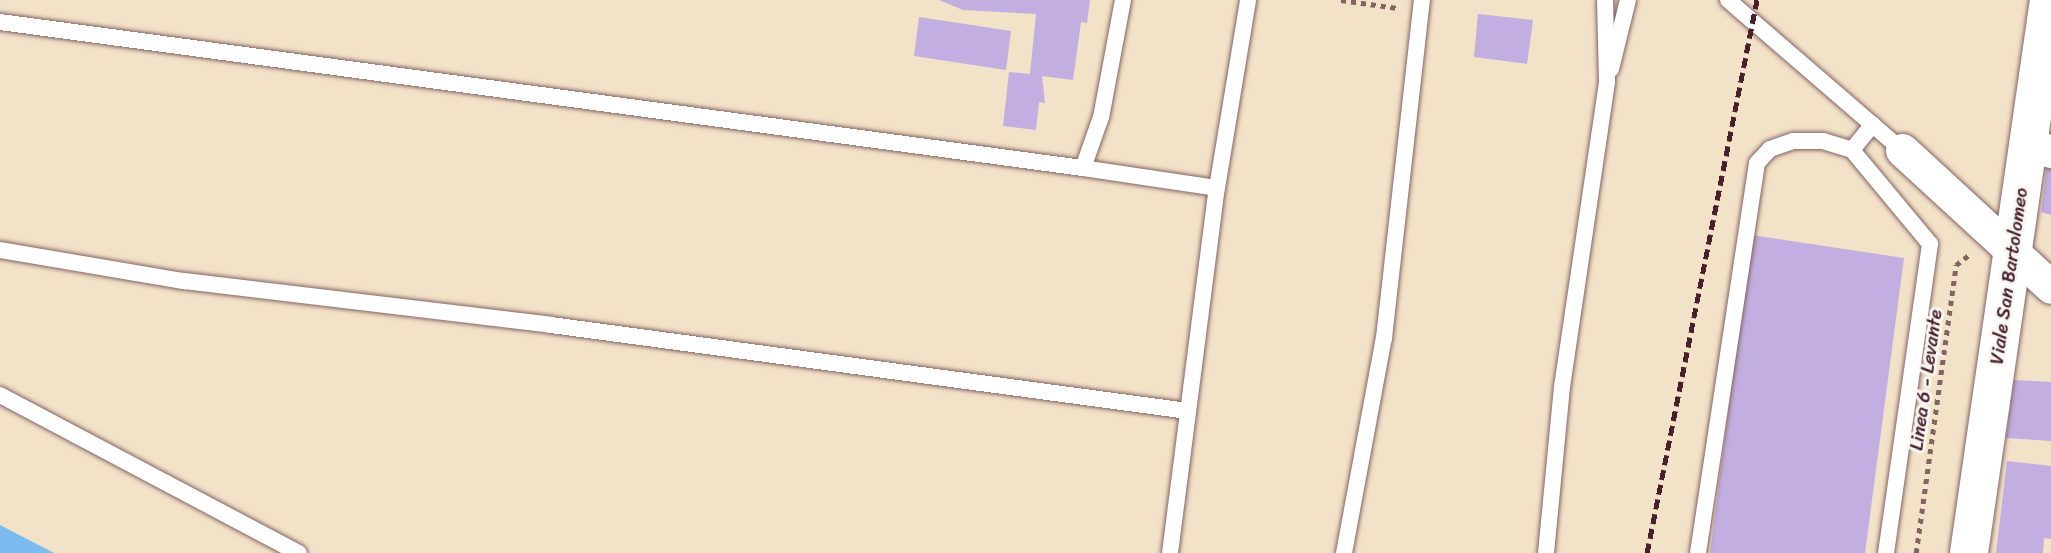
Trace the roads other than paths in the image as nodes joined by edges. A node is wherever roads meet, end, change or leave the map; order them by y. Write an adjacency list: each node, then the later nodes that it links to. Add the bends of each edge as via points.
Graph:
1 (1124, 0): 14 (lane, via 1101,117)
2 (1248, 0): 15 (lane)
3 (1422, 0): 23 (lane, via 1384,338)
4 (1605, 0): 9 (lane)
5 (1628, 0): 9 (lane)
6 (1728, 0): 10 (lane)
7 (2049, 0): 11 (main road, Viale San Bartolomeo)
8 (0, 22): 14 (lane)
9 (1607, 81): 24 (lane, via 1562,387)
10 (1873, 124): 12 (lane); 13 (lane)
11 (2039, 149): 17 (main road, Viale San Bartolomeo)
12 (1852, 150): 25 (lane, via 1822,141 1793,141 1770,149 1756,163); 26 (lane, via 1930,244)
13 (1902, 150): 17 (street)
14 (1083, 168): 15 (lane)
15 (1217, 188): 20 (lane)
16 (0, 250): 20 (lane, via 184,281 551,324)
17 (2012, 252): 18 (street); 27 (main road, Viale San Bartolomeo)
18 (2051, 287)
19 (0, 395): 21 (lane)
20 (1188, 411): 22 (lane)
21 (299, 553)
22 (1170, 553)
23 (1345, 553)
24 (1546, 553)
25 (1698, 553)
26 (1886, 553)
27 (1969, 553)

